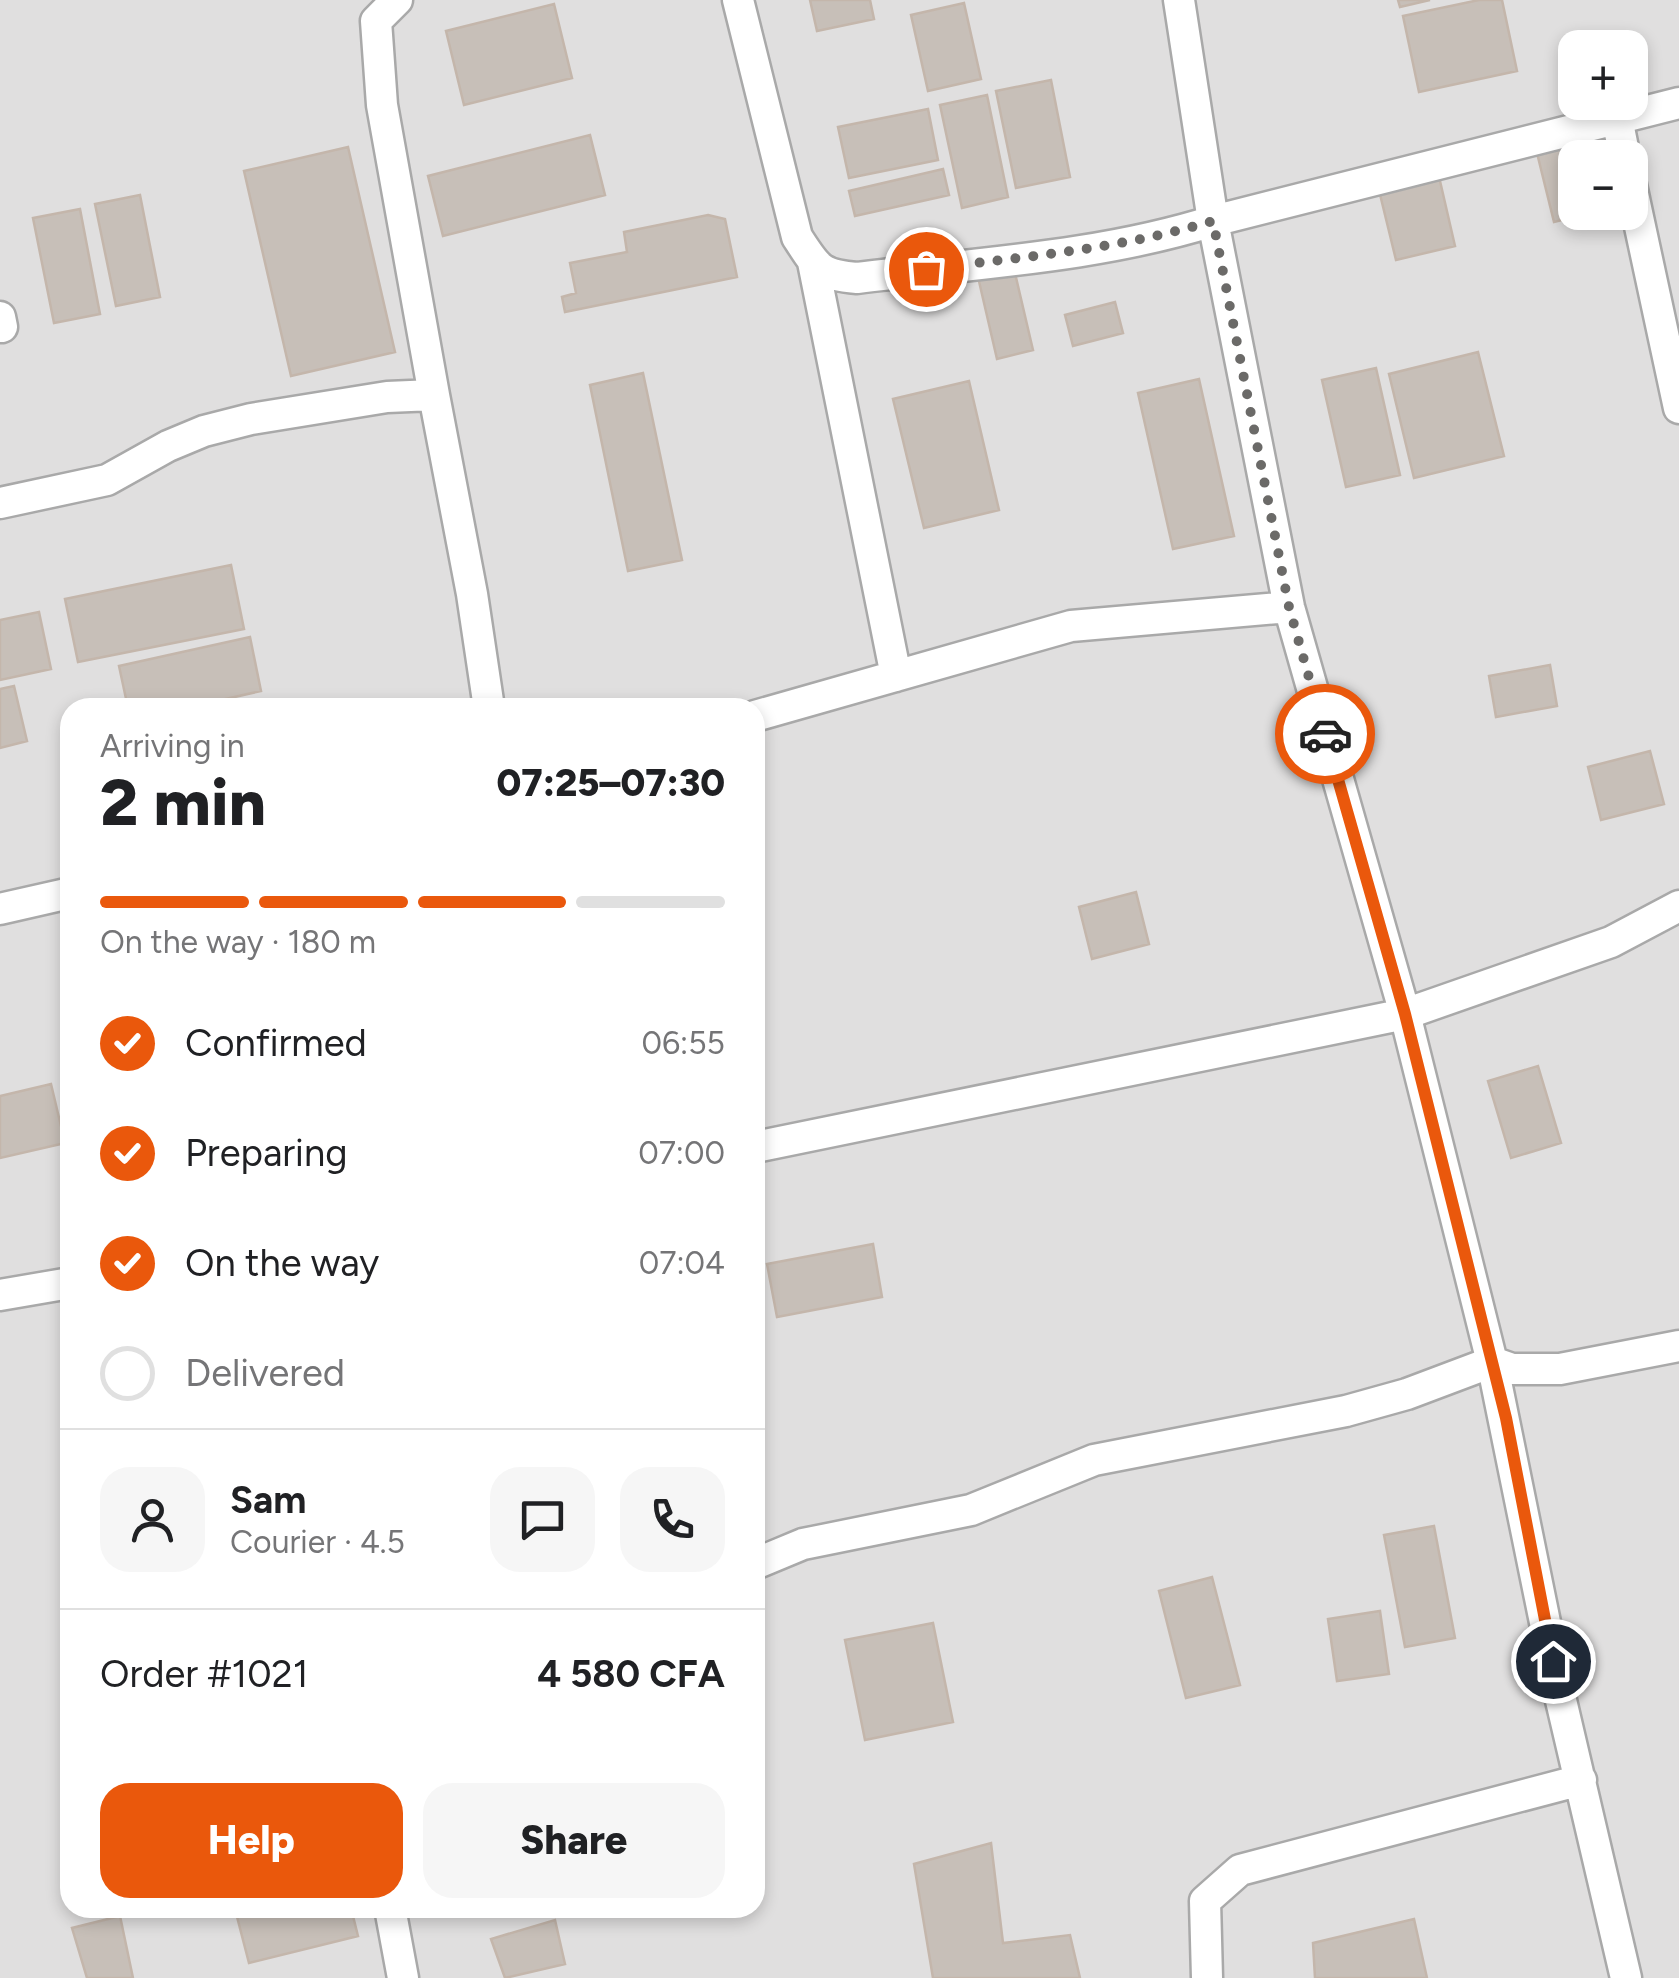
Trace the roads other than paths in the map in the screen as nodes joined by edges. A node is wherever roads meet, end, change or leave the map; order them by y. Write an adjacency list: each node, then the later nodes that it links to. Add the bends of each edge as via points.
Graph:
1 (397, 0): 10 (street, via 376,21 382,105)
2 (738, 0): 9 (street, via 796,238)
3 (1179, 0): 7 (street)
4 (1679, 103): 5 (street)
5 (1648, 110)
6 (1609, 120): 7 (street)
7 (1213, 221): 9 (street, via 1099,248 858,278 831,276); 13 (street)
8 (1641, 230): 11 (street)
9 (813, 262): 14 (street)
10 (434, 394): 12 (street, via 251,418 204,430 107,480); 15 (street)
11 (1679, 408)
12 (0, 503)
13 (1289, 607): 14 (street, via 1071,626); 20 (street)
14 (896, 676): 16 (street)
15 (487, 698)
16 (765, 713)
17 (60, 895): 19 (street)
18 (1679, 906): 20 (street, via 1610,942)
19 (0, 909)
20 (1405, 1014): 21 (street); 25 (street)
21 (765, 1145)
22 (60, 1284): 23 (street)
23 (0, 1295)
24 (1679, 1346): 25 (street, via 1560,1369)
25 (1492, 1362): 26 (street, via 1346,1411 1094,1460 971,1510 803,1544); 27 (street)
26 (765, 1560)
27 (1580, 1780): 30 (street, via 1240,1870 1204,1900); 31 (street)
28 (392, 1918): 29 (street)
29 (403, 1978)
30 (1206, 1978)
31 (1626, 1978)

